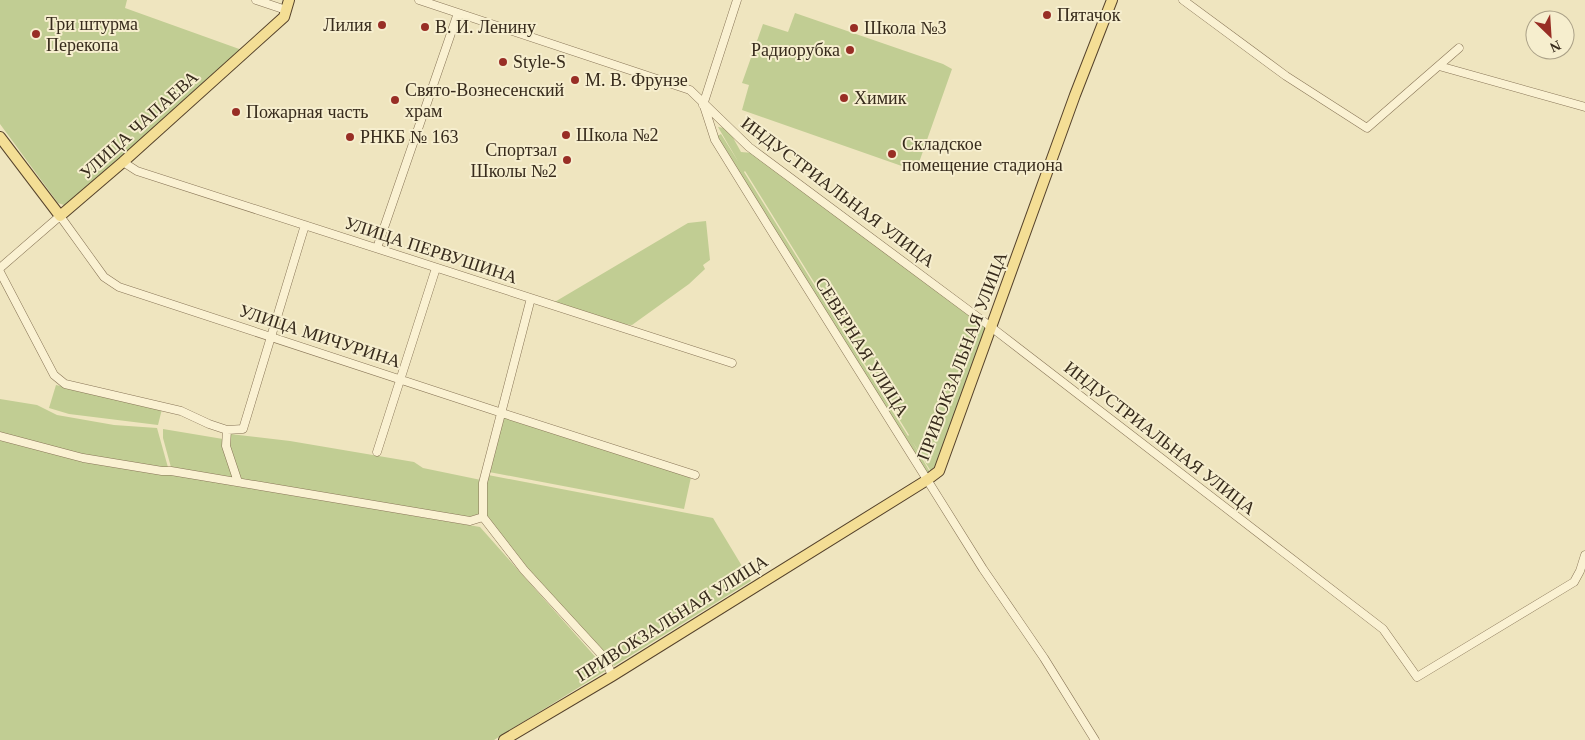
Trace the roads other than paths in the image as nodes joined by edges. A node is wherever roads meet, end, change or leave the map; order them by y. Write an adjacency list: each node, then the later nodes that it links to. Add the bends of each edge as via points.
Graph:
1 (256, 0): 7 (street)
2 (419, 0): 6 (street, ИНДУСТРИАЛЬНАЯ УЛИЦА)
3 (737, 0): 11 (street)
4 (1112, 0): 22 (main road, ПРИВОКЗАЛЬНАЯ УЛИЦА)
5 (1183, 0): 10 (street, via 1286,76 1367,128)
6 (434, 2): 8 (street, ИНДУСТРИАЛЬНАЯ УЛИЦА)
7 (287, 5): 14 (main road, УЛИЦА ЧАПАЕВА, via 284,17)
8 (458, 13): 11 (street, ИНДУСТРИАЛЬНАЯ УЛИЦА, via 690,90); 17 (street)
9 (1459, 48): 10 (street)
10 (1439, 66): 12 (street)
11 (703, 105): 22 (street, ИНДУСТРИАЛЬНАЯ УЛИЦА, via 749,148); 31 (street, СЕВЕРНАЯ УЛИЦА, via 715,140)
12 (1585, 107)
13 (0, 137): 15 (main road, УЛИЦА МИЧУРИНА)
14 (123, 162): 15 (main road, УЛИЦА ЧАПАЕВА); 16 (street, УЛИЦА ПЕРВУШИНА, via 137,171)
15 (60, 216): 18 (street, УЛИЦА ЧАПАЕВА); 23 (street, УЛИЦА МИЧУРИНА, via 104,277 119,287)
16 (305, 225): 17 (street, УЛИЦА ПЕРВУШИНА); 23 (street)
17 (377, 248): 19 (street, УЛИЦА ПЕРВУШИНА)
18 (0, 268)
19 (436, 268): 21 (street, УЛИЦА ПЕРВУШИНА); 25 (street)
20 (0, 272): 27 (street, via 54,375 65,384 181,410)
21 (531, 298): 24 (street, УЛИЦА ПЕРВУШИНА); 26 (street)
22 (991, 327): 31 (main road, ПРИВОКЗАЛЬНАЯ УЛИЦА, via 939,471); 34 (street, ИНДУСТРИАЛЬНАЯ УЛИЦА, via 1383,629 1416,677 1574,582)
23 (270, 337): 25 (street, УЛИЦА МИЧУРИНА); 27 (street, via 243,429)
24 (732, 363)
25 (401, 379): 26 (street, УЛИЦА МИЧУРИНА); 29 (street)
26 (502, 413): 30 (street, УЛИЦА МИЧУРИНА); 33 (street, via 483,483)
27 (227, 430): 32 (street, via 226,446)
28 (0, 436): 32 (street, via 83,458)
29 (378, 452)
30 (695, 475)
31 (927, 480): 35 (main road, ПРИВОКЗАЛЬНАЯ УЛИЦА); 37 (street, СЕВЕРНАЯ УЛИЦА)
32 (238, 482): 33 (street, via 470,521)
33 (483, 517): 35 (street, via 524,570 601,654)
34 (1585, 555)
35 (612, 676): 36 (main road, ПРИВОКЗАЛЬНАЯ УЛИЦА)
36 (504, 740)
37 (1095, 740)

